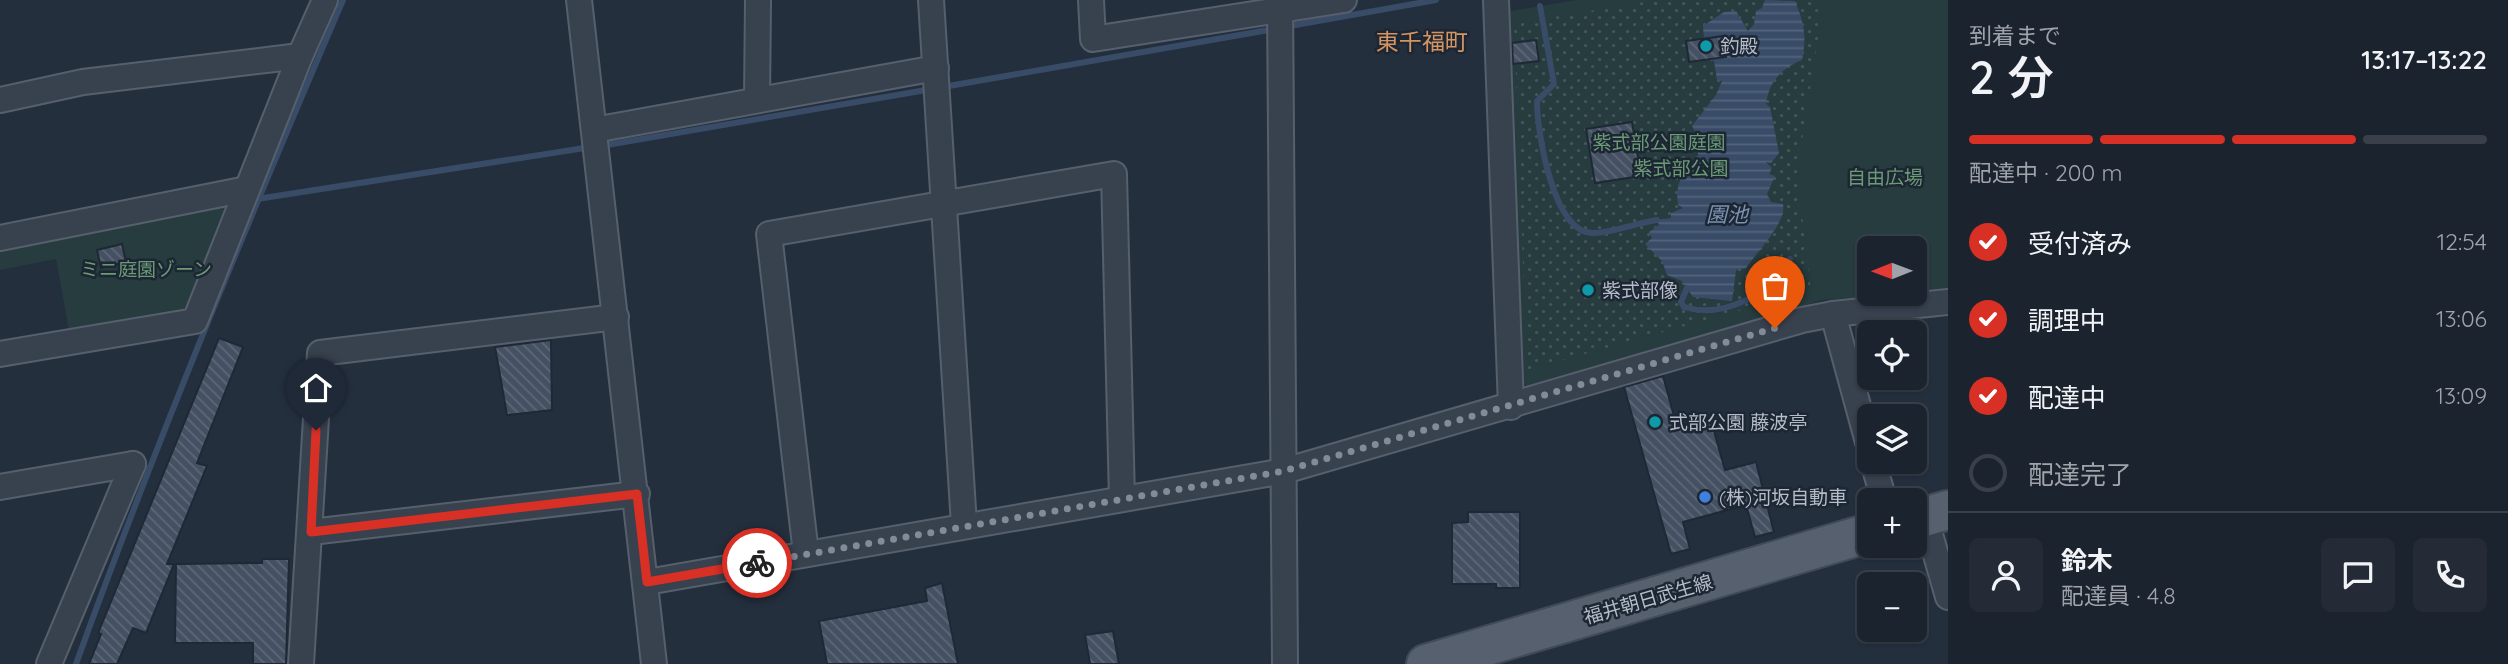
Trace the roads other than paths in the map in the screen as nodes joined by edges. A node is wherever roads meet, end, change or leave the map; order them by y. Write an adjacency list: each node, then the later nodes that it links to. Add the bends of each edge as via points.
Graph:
1 (325, 0): 9 (street)
2 (579, 0): 13 (street)
3 (758, 0): 12 (street)
4 (931, 0): 10 (street)
5 (1091, 0): 8 (street, via 1093,39)
6 (1344, 0): 8 (street)
7 (1496, 0): 22 (street)
8 (1280, 6): 23 (street)
9 (300, 56): 11 (street, via 83,82); 14 (street)
10 (936, 68): 12 (street); 15 (street)
11 (0, 100)
12 (757, 100): 13 (street)
13 (594, 130): 19 (street)
14 (247, 189): 16 (street); 20 (street, via 195,321)
15 (944, 202): 26 (street, via 1114,174); 28 (street); 31 (street, via 769,234)
16 (0, 238)
17 (1948, 302): 18 (street)
18 (1833, 314): 21 (street); 22 (street)
19 (616, 317): 25 (street); 29 (street, via 320,353)
20 (0, 354)
21 (1858, 404)
22 (1511, 407): 23 (street)
23 (1284, 471): 26 (street); 37 (street)
24 (0, 487): 34 (street, via 133,464)
25 (637, 494): 29 (street); 32 (street)
26 (1122, 499): 28 (street)
27 (1929, 516): 33 (street)
28 (964, 525): 31 (street)
29 (311, 532): 35 (street)
30 (1857, 537): 38 (main road, 福井朝日武生線)
31 (806, 554): 32 (street)
32 (647, 582): 36 (street)
33 (1948, 597)
34 (49, 664)
35 (301, 664)
36 (654, 664)
37 (1285, 664)
38 (1426, 664)

